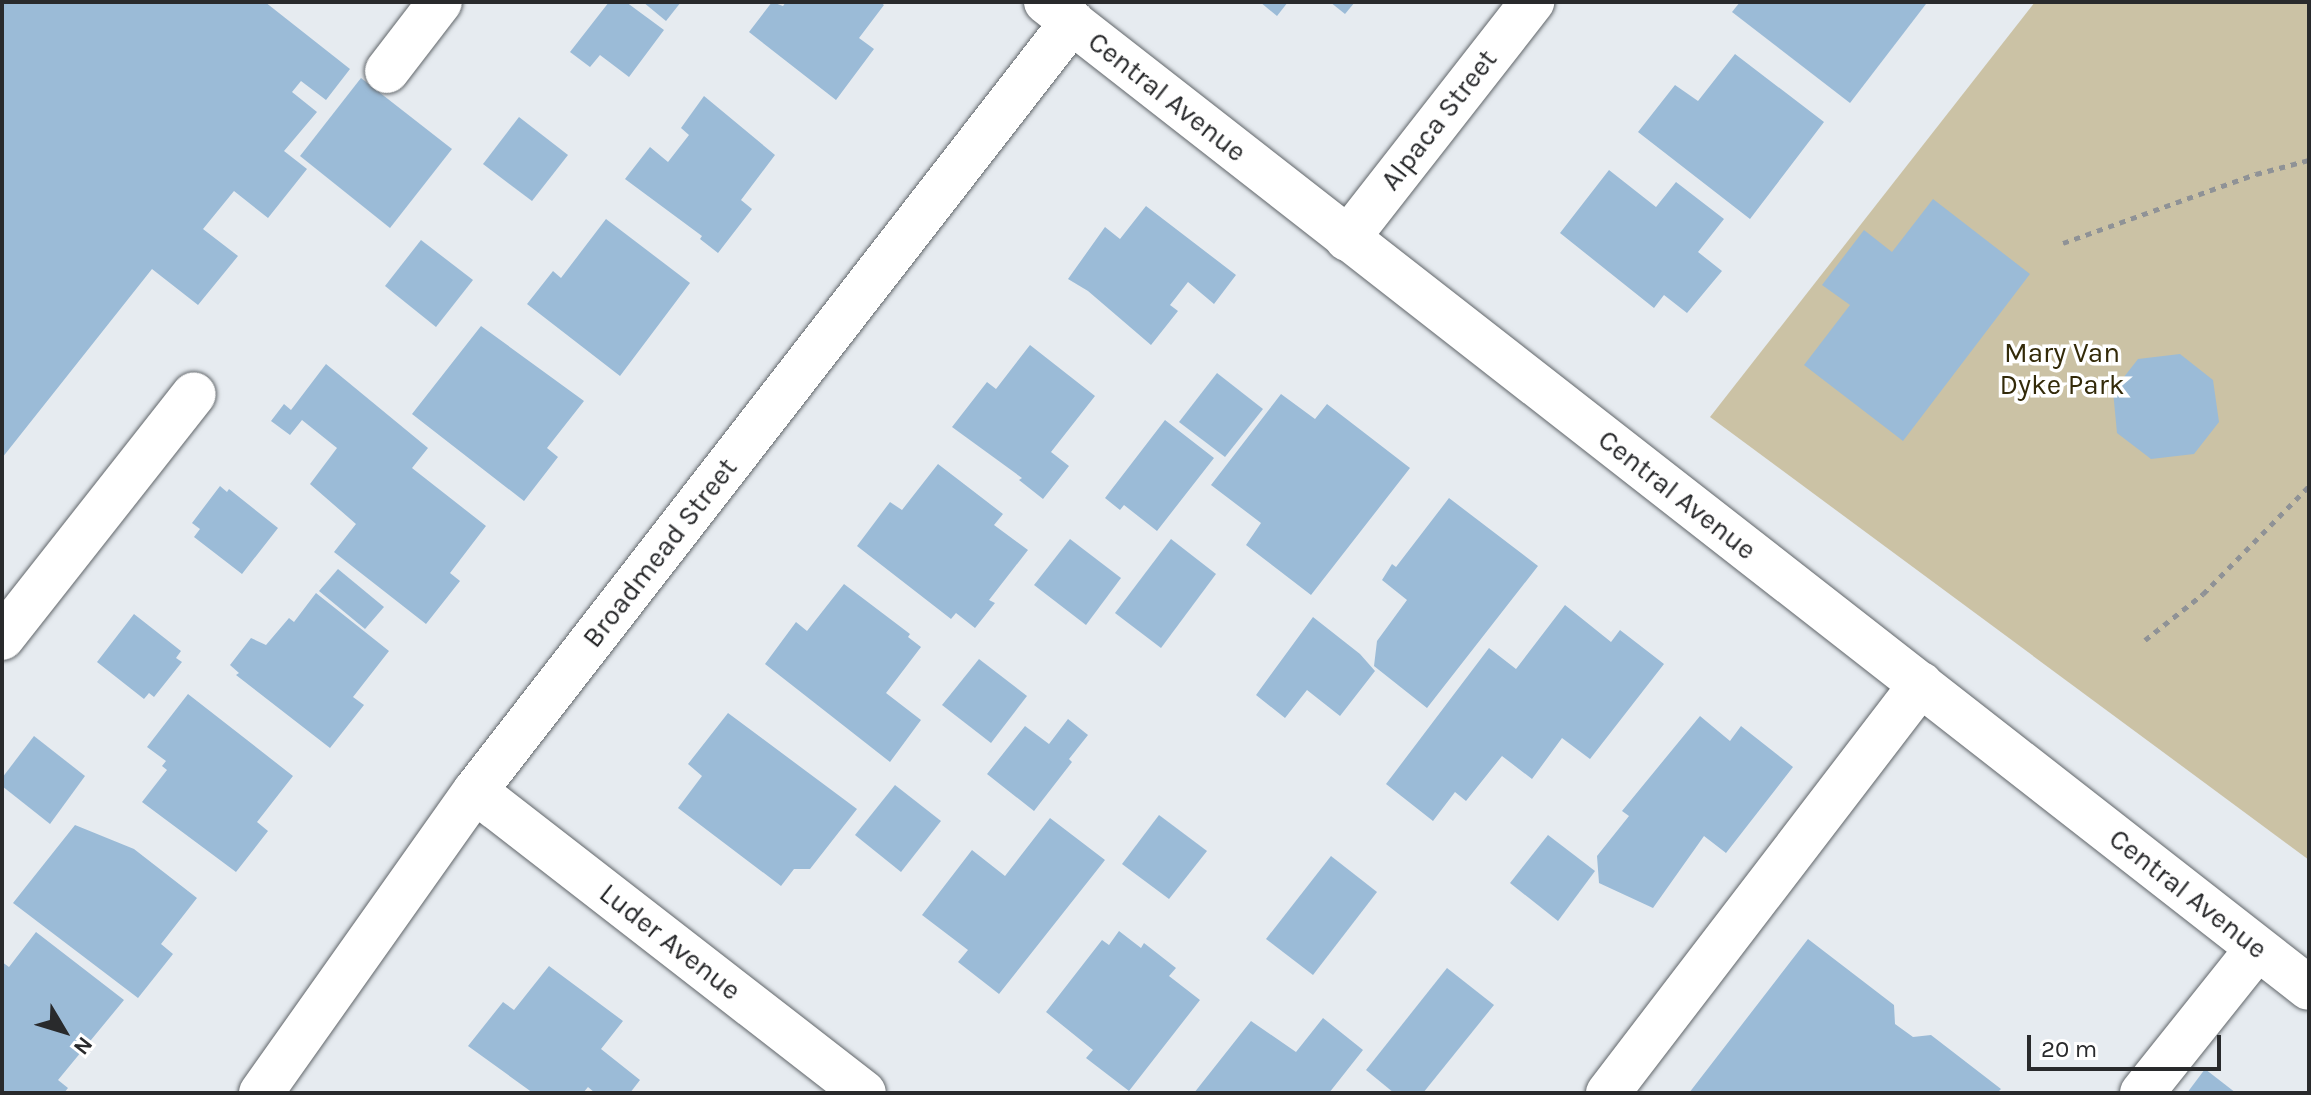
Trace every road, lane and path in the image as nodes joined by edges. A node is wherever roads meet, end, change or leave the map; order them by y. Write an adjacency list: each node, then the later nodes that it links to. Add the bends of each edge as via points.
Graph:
1 (440, 2): 4 (street)
2 (1532, 2): 6 (street, Alpaca Street)
3 (1059, 12): 6 (street, Central Avenue); 13 (street, Broadmead Street)
4 (387, 71)
5 (2309, 160): 7 (path)
6 (1347, 239): 12 (street, Central Avenue)
7 (2063, 243)
8 (194, 394): 10 (street)
9 (2309, 486): 11 (path, via 2203,594)
10 (2, 638)
11 (2145, 640)
12 (1921, 684): 14 (street, Central Avenue); 18 (street)
13 (475, 791): 16 (street, Broadmead Street); 17 (street, Luder Avenue)
14 (2257, 949): 15 (street, Central Avenue); 19 (street)
15 (2309, 988)
16 (261, 1093)
17 (864, 1093)
18 (1608, 1093)
19 (2142, 1093)

